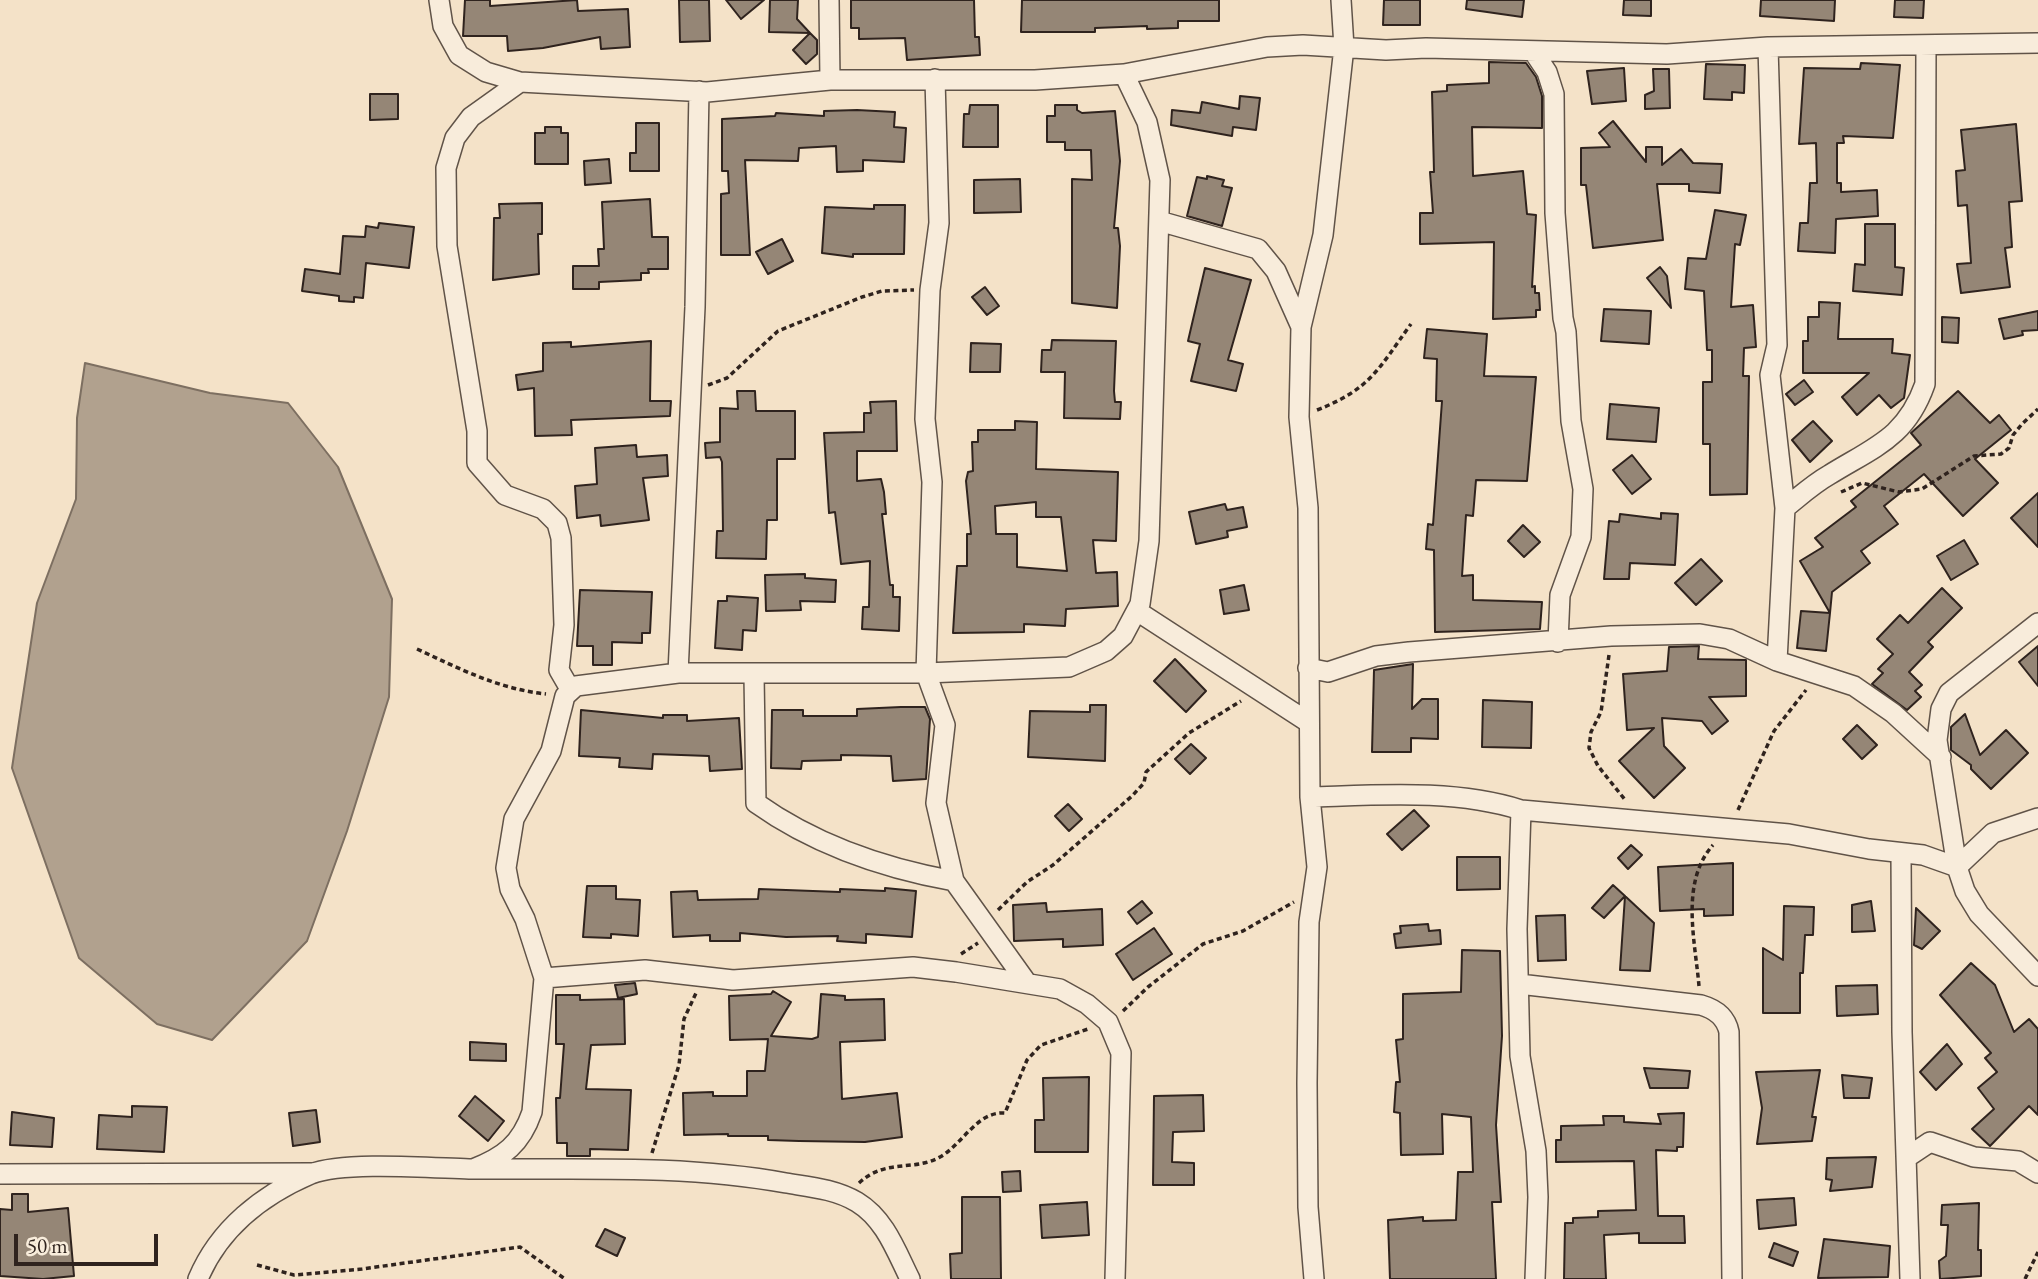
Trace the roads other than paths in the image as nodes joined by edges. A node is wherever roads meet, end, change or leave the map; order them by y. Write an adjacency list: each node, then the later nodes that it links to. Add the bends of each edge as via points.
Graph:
1 (439, 0): 12 (street, via 443,26 459,55 486,72)
2 (829, 0): 11 (street)
3 (1341, 0): 6 (street)
4 (2038, 43): 5 (street)
5 (1926, 46): 7 (street); 16 (street, via 1924,384 1906,423 1885,442 1827,476)
6 (1344, 47): 8 (street); 9 (street, via 1267,47); 15 (street, via 1323,235)
7 (1768, 47): 8 (street, via 1667,54); 16 (street, via 1777,345 1770,375)
8 (1532, 51): 19 (street, via 1547,72 1554,94 1555,214 1571,421 1583,489 1581,537 1560,595)
9 (1124, 74): 10 (street, via 1035,80); 14 (street, via 1147,122 1160,180)
10 (935, 79): 11 (street); 23 (street, via 939,223 930,290 925,419 932,482)
11 (830, 80): 13 (street)
12 (520, 82): 13 (street); 25 (street, via 471,117 455,138 446,168 447,246 477,431 477,463 505,495 557,523 564,625 559,670)
13 (699, 91): 22 (street)
14 (1159, 221): 15 (street, via 1258,249 1276,271); 17 (street, via 1149,541)
15 (1301, 327): 21 (street, via 1299,417 1308,508)
16 (1785, 508): 20 (street)
17 (1137, 611): 23 (street, via 1123,636 1106,651 1069,667); 26 (street)
18 (2038, 624): 27 (street, via 1949,693 1937,724)
19 (1558, 642): 20 (street, via 1700,634 1729,639); 21 (street, via 1376,656 1328,672)
20 (1776, 661): 27 (street, via 1854,686)
21 (1308, 667): 26 (street)
22 (678, 673): 24 (street); 25 (street, via 576,686)
23 (926, 673): 24 (street); 33 (street, via 946,725 936,803)
24 (754, 675): 33 (street, via 756,803 833,849)
25 (568, 693): 35 (street, via 551,751 514,819 506,868)
26 (1308, 722): 28 (street)
27 (1941, 757): 32 (street)
28 (1310, 797): 29 (street, via 1401,794); 46 (street, via 1317,867 1312,893 1307,1097)
29 (1521, 810): 31 (street, via 1789,834); 37 (street)
30 (2038, 818): 32 (street, via 1993,833)
31 (1901, 853): 32 (street); 38 (street, via 1902,1032)
32 (1957, 867): 34 (street, via 1979,914)
33 (954, 881): 36 (street)
34 (2038, 976)
35 (544, 978): 36 (street, via 645,970 733,980 913,967); 39 (street, via 532,1112 525,1131 498,1159)
36 (1027, 983): 45 (street, via 1060,989 1087,1004 1108,1022 1121,1053)
37 (1519, 984): 47 (street, via 1520,1056 1536,1162); 48 (street, via 1701,1005 1719,1013 1729,1032)
38 (1909, 1156): 41 (street, via 1924,1143 1935,1143 1974,1157 2018,1161); 49 (street)
39 (473, 1169): 40 (street, via 363,1167); 44 (street, via 647,1168 764,1179 844,1196 880,1223)
40 (313, 1173): 42 (street); 43 (street, via 250,1209 223,1235)
41 (2038, 1173)
42 (0, 1174)
43 (198, 1279)
44 (910, 1279)
45 (1115, 1279)
46 (1314, 1279)
47 (1535, 1279)
48 (1732, 1279)
49 (1910, 1279)

